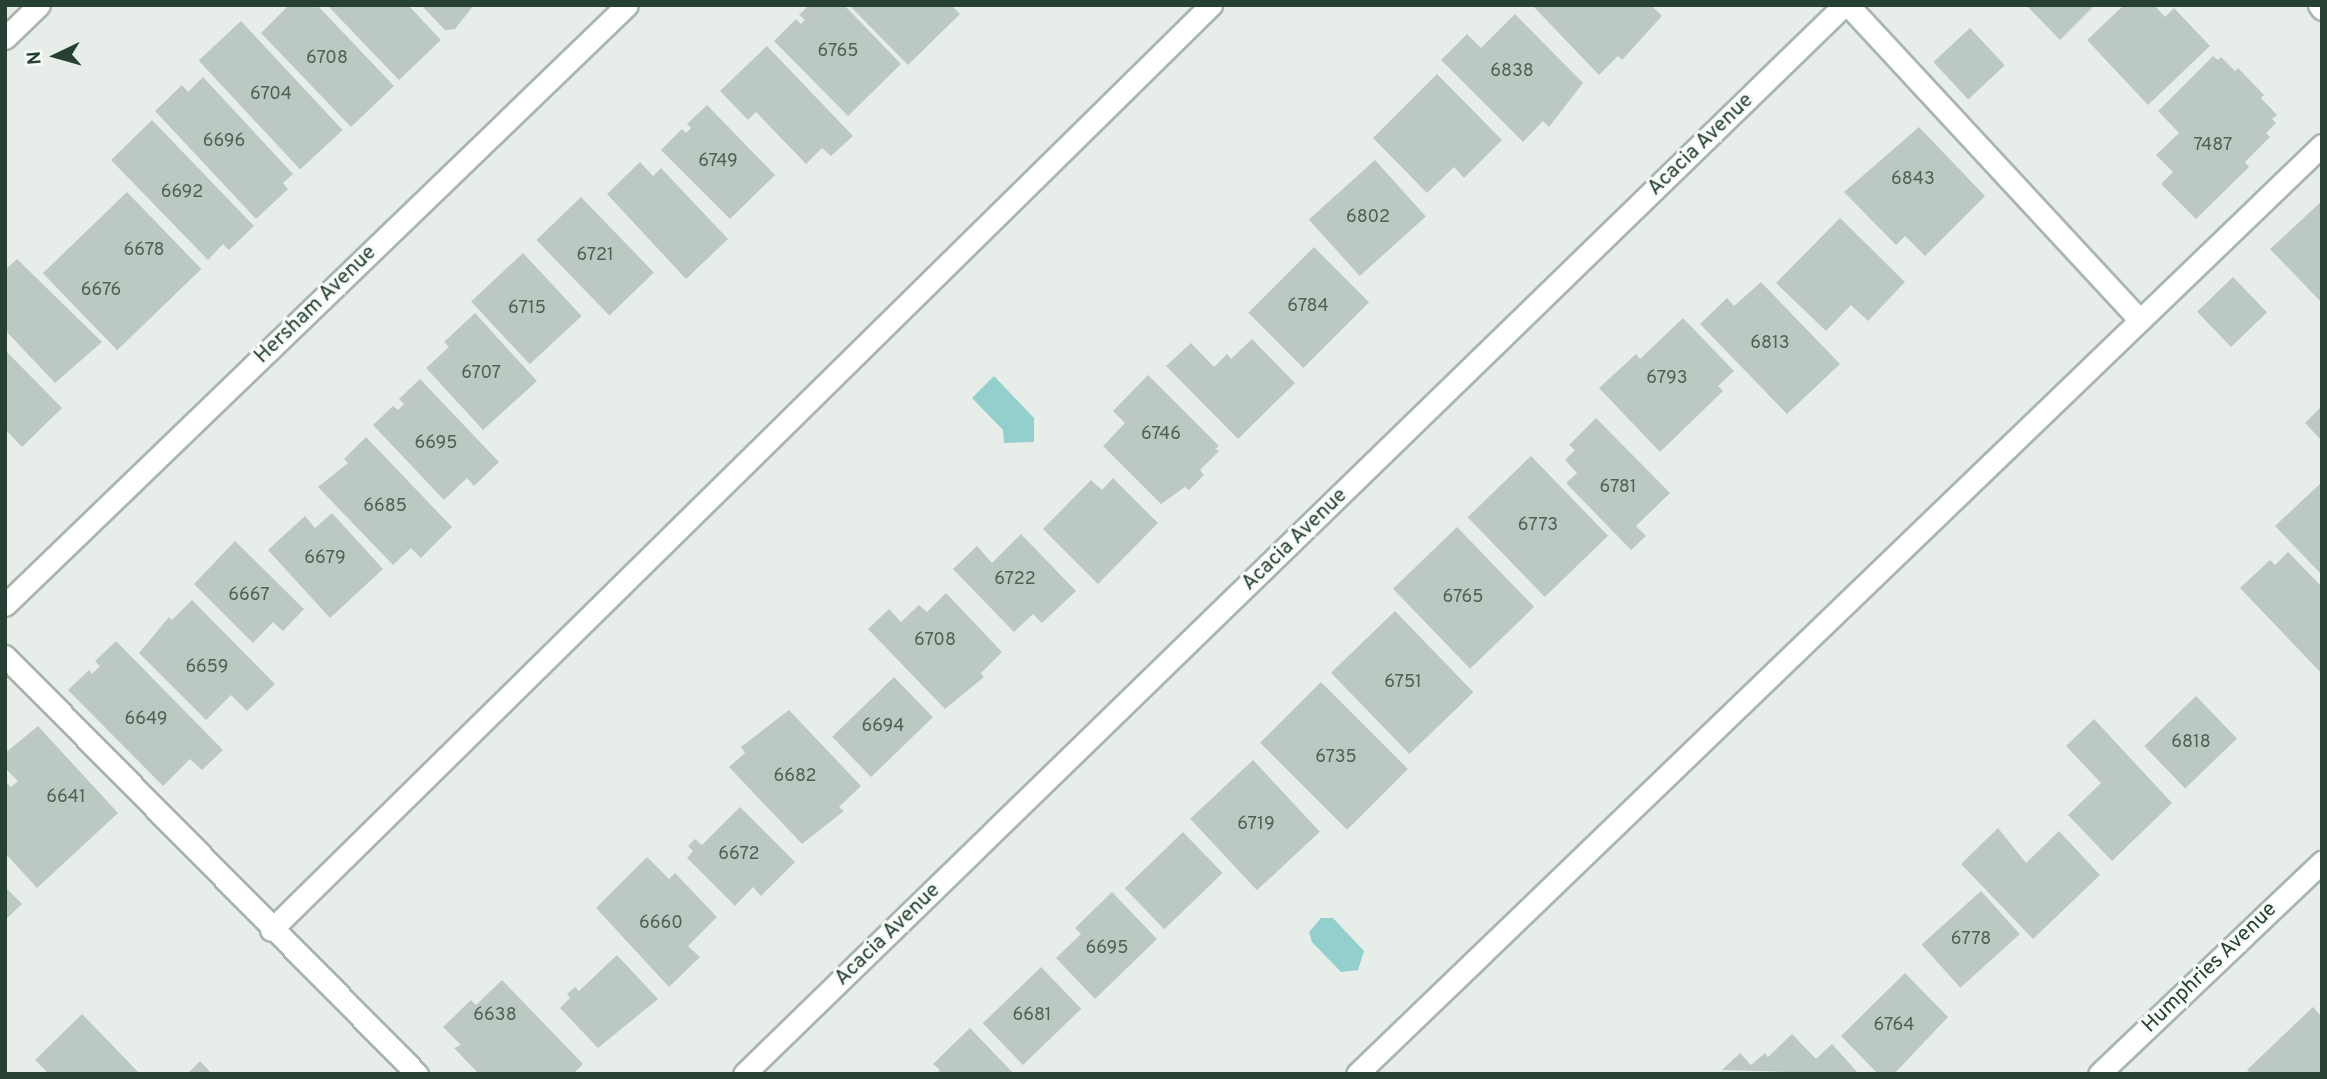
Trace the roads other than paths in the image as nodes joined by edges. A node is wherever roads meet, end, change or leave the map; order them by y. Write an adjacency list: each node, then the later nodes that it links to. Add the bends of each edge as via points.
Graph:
1 (40, 5): 5 (street)
2 (626, 5): 8 (street, Hersham Avenue)
3 (1211, 5): 11 (street)
4 (1846, 5): 7 (street); 13 (street, Acacia Avenue)
5 (5, 38)
6 (2322, 145): 7 (street)
7 (2139, 319): 14 (street)
8 (5, 605)
9 (5, 656): 11 (street)
10 (2322, 862): 15 (street, Humphries Avenue)
11 (271, 930): 12 (street)
12 (417, 1074)
13 (744, 1074)
14 (1357, 1074)
15 (2099, 1074)

